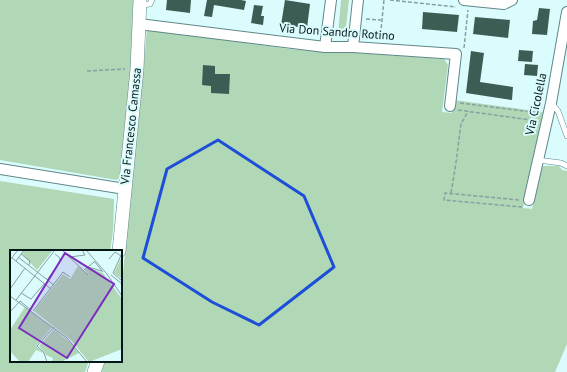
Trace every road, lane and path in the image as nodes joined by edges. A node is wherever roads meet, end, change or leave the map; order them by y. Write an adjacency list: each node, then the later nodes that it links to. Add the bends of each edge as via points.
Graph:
1 (331, 0): 13 (street)
2 (358, 0): 14 (street)
3 (384, 0): 9 (path)
4 (512, 0): 6 (street, via 504,4)
5 (144, 2): 10 (street, Via Francesco Camassa)
6 (466, 4): 15 (path)
7 (567, 12): 11 (street, Via Cicolella)
8 (366, 19): 9 (path)
9 (382, 20): 12 (path)
10 (139, 24): 13 (street, Via Don Sandro Rotino); 16 (street, Via Francesco Camassa)
11 (565, 40): 18 (street, Via Cicolella)
12 (380, 41)
13 (325, 47): 14 (street, Via Don Sandro Rotino)
14 (352, 47): 19 (street, Via Don Sandro Rotino, via 456,54)
15 (464, 48)
16 (137, 69): 17 (path); 27 (street, Via Francesco Camassa)
17 (87, 71)
18 (551, 103): 23 (lane, via 558,111); 24 (street, Via Cicolella)
19 (454, 106): 20 (path); 21 (path)
20 (468, 111): 22 (path); 28 (path, via 461,124)
21 (541, 113)
22 (540, 121)
23 (567, 136)
24 (538, 160): 25 (lane); 29 (street, Via Cicolella)
25 (567, 166)
26 (0, 170): 27 (street)
27 (125, 189): 30 (street, Via Francesco Camassa)
28 (451, 193): 29 (path); 29 (path, via 445,193 444,200)
29 (525, 203)
30 (119, 250)
31 (98, 362): 32 (street)
32 (94, 372)

